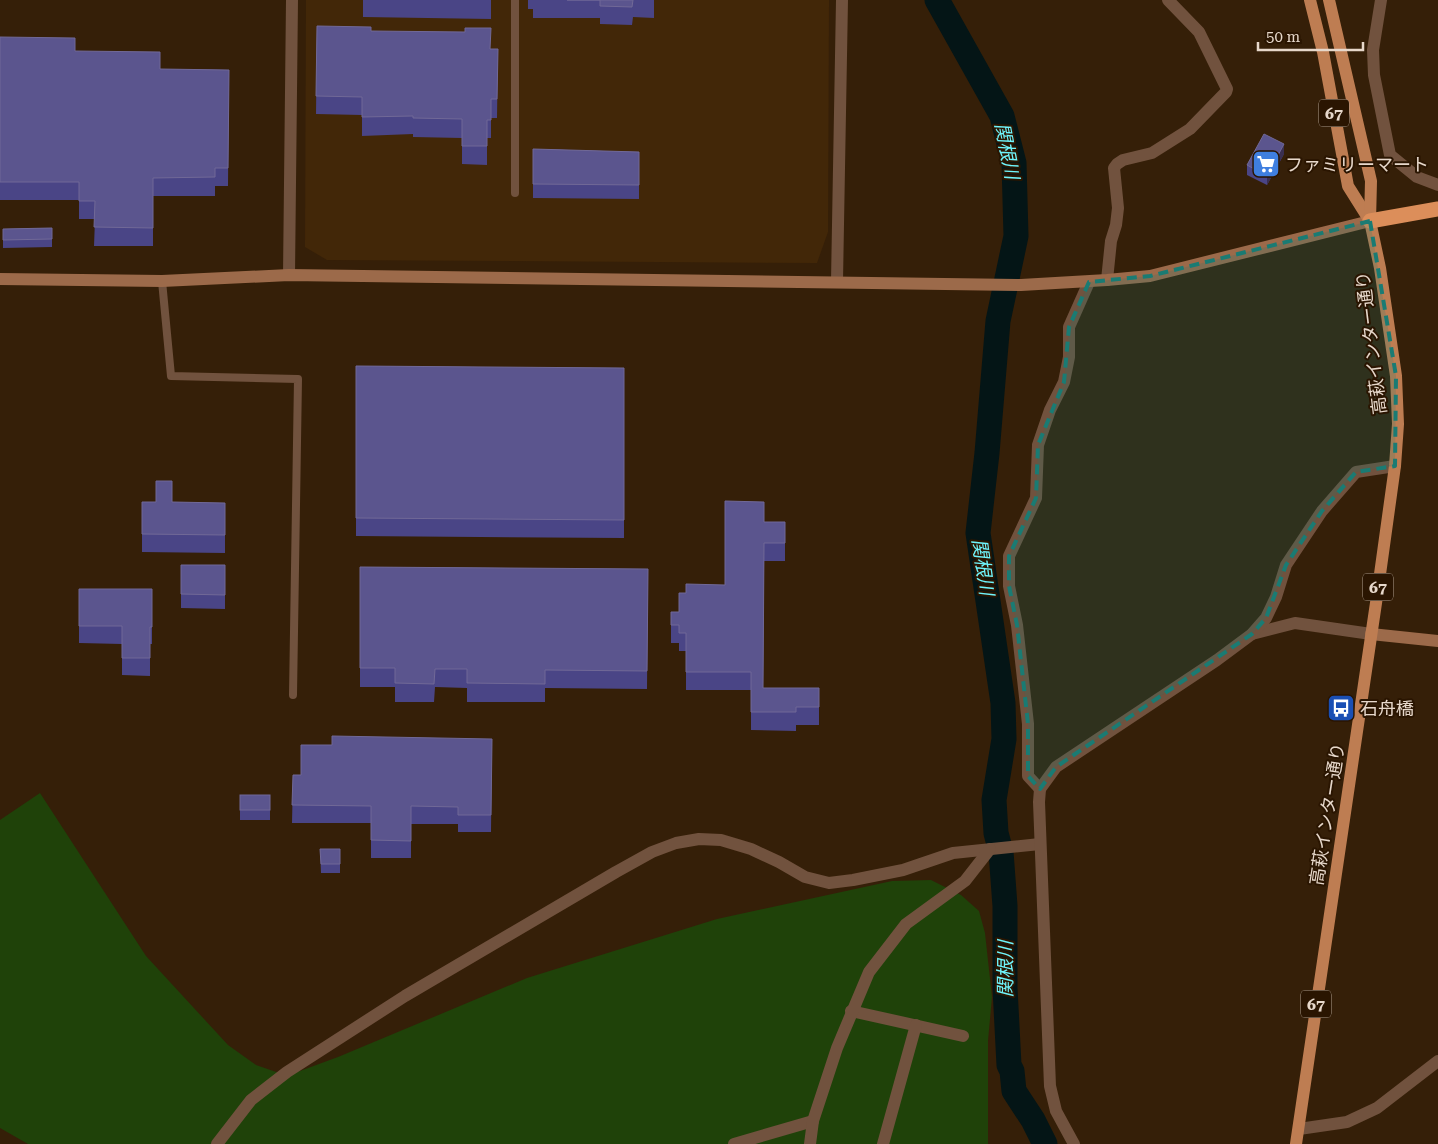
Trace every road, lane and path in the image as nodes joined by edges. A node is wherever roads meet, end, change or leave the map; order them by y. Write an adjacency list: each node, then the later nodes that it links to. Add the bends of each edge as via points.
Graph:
1 (292, 0): 12 (street)
2 (515, 0): 9 (lane)
3 (842, 0): 16 (street)
4 (1168, 0): 15 (street, via 1199,32 1227,88 1190,129 1152,153 1123,160 1114,168 1118,208)
5 (1310, 0): 11 (main road, 高萩インター通り / 67, via 1348,186)
6 (1329, 0): 11 (main road, 高萩インター通り / 67, via 1370,181)
7 (1381, 0): 8 (street, via 1373,50 1374,75 1390,156 1417,177)
8 (1438, 185)
9 (515, 193)
10 (1438, 208): 11 (highway)
11 (1370, 221): 15 (street, via 1150,276); 18 (main road, 高萩インター通り / 67, via 1396,376 1398,424)
12 (289, 275): 14 (street); 16 (street)
13 (0, 279): 14 (street)
14 (162, 280): 22 (lane, via 170,376 298,379)
15 (1107, 280): 17 (street)
16 (837, 281): 17 (street, via 1021,285)
17 (1089, 282): 23 (street, via 1070,327 1064,382 1038,445 1036,498 1009,556 1009,586 1018,625 1028,724 1028,776)
18 (1395, 466): 19 (street, via 1356,472 1322,511 1286,565 1266,618); 20 (main road, 高萩インター通り / 67)
19 (1252, 634): 20 (street, via 1295,623); 23 (street, via 1056,767)
20 (1371, 634): 21 (street); 31 (main road, 高萩インター通り / 67)
21 (1438, 641)
22 (293, 694)
23 (1040, 788): 24 (street)
24 (1040, 844): 25 (street); 36 (street, via 1050,1086 1056,1111)
25 (990, 849): 26 (street, via 965,881 906,924 869,972); 32 (street, via 953,853 903,870 828,883 806,877 750,848 721,840 676,843 652,852 406,996 286,1072 251,1100)
26 (851, 1011): 27 (street); 30 (street)
27 (916, 1025): 28 (street); 35 (street)
28 (963, 1036)
29 (1438, 1061): 31 (street, via 1377,1108 1347,1122)
30 (813, 1121): 33 (street); 34 (street)
31 (1299, 1129): 37 (main road, 高萩インター通り / 67)
32 (217, 1144)
33 (734, 1144)
34 (810, 1144)
35 (883, 1144)
36 (1074, 1144)
37 (1296, 1144)

